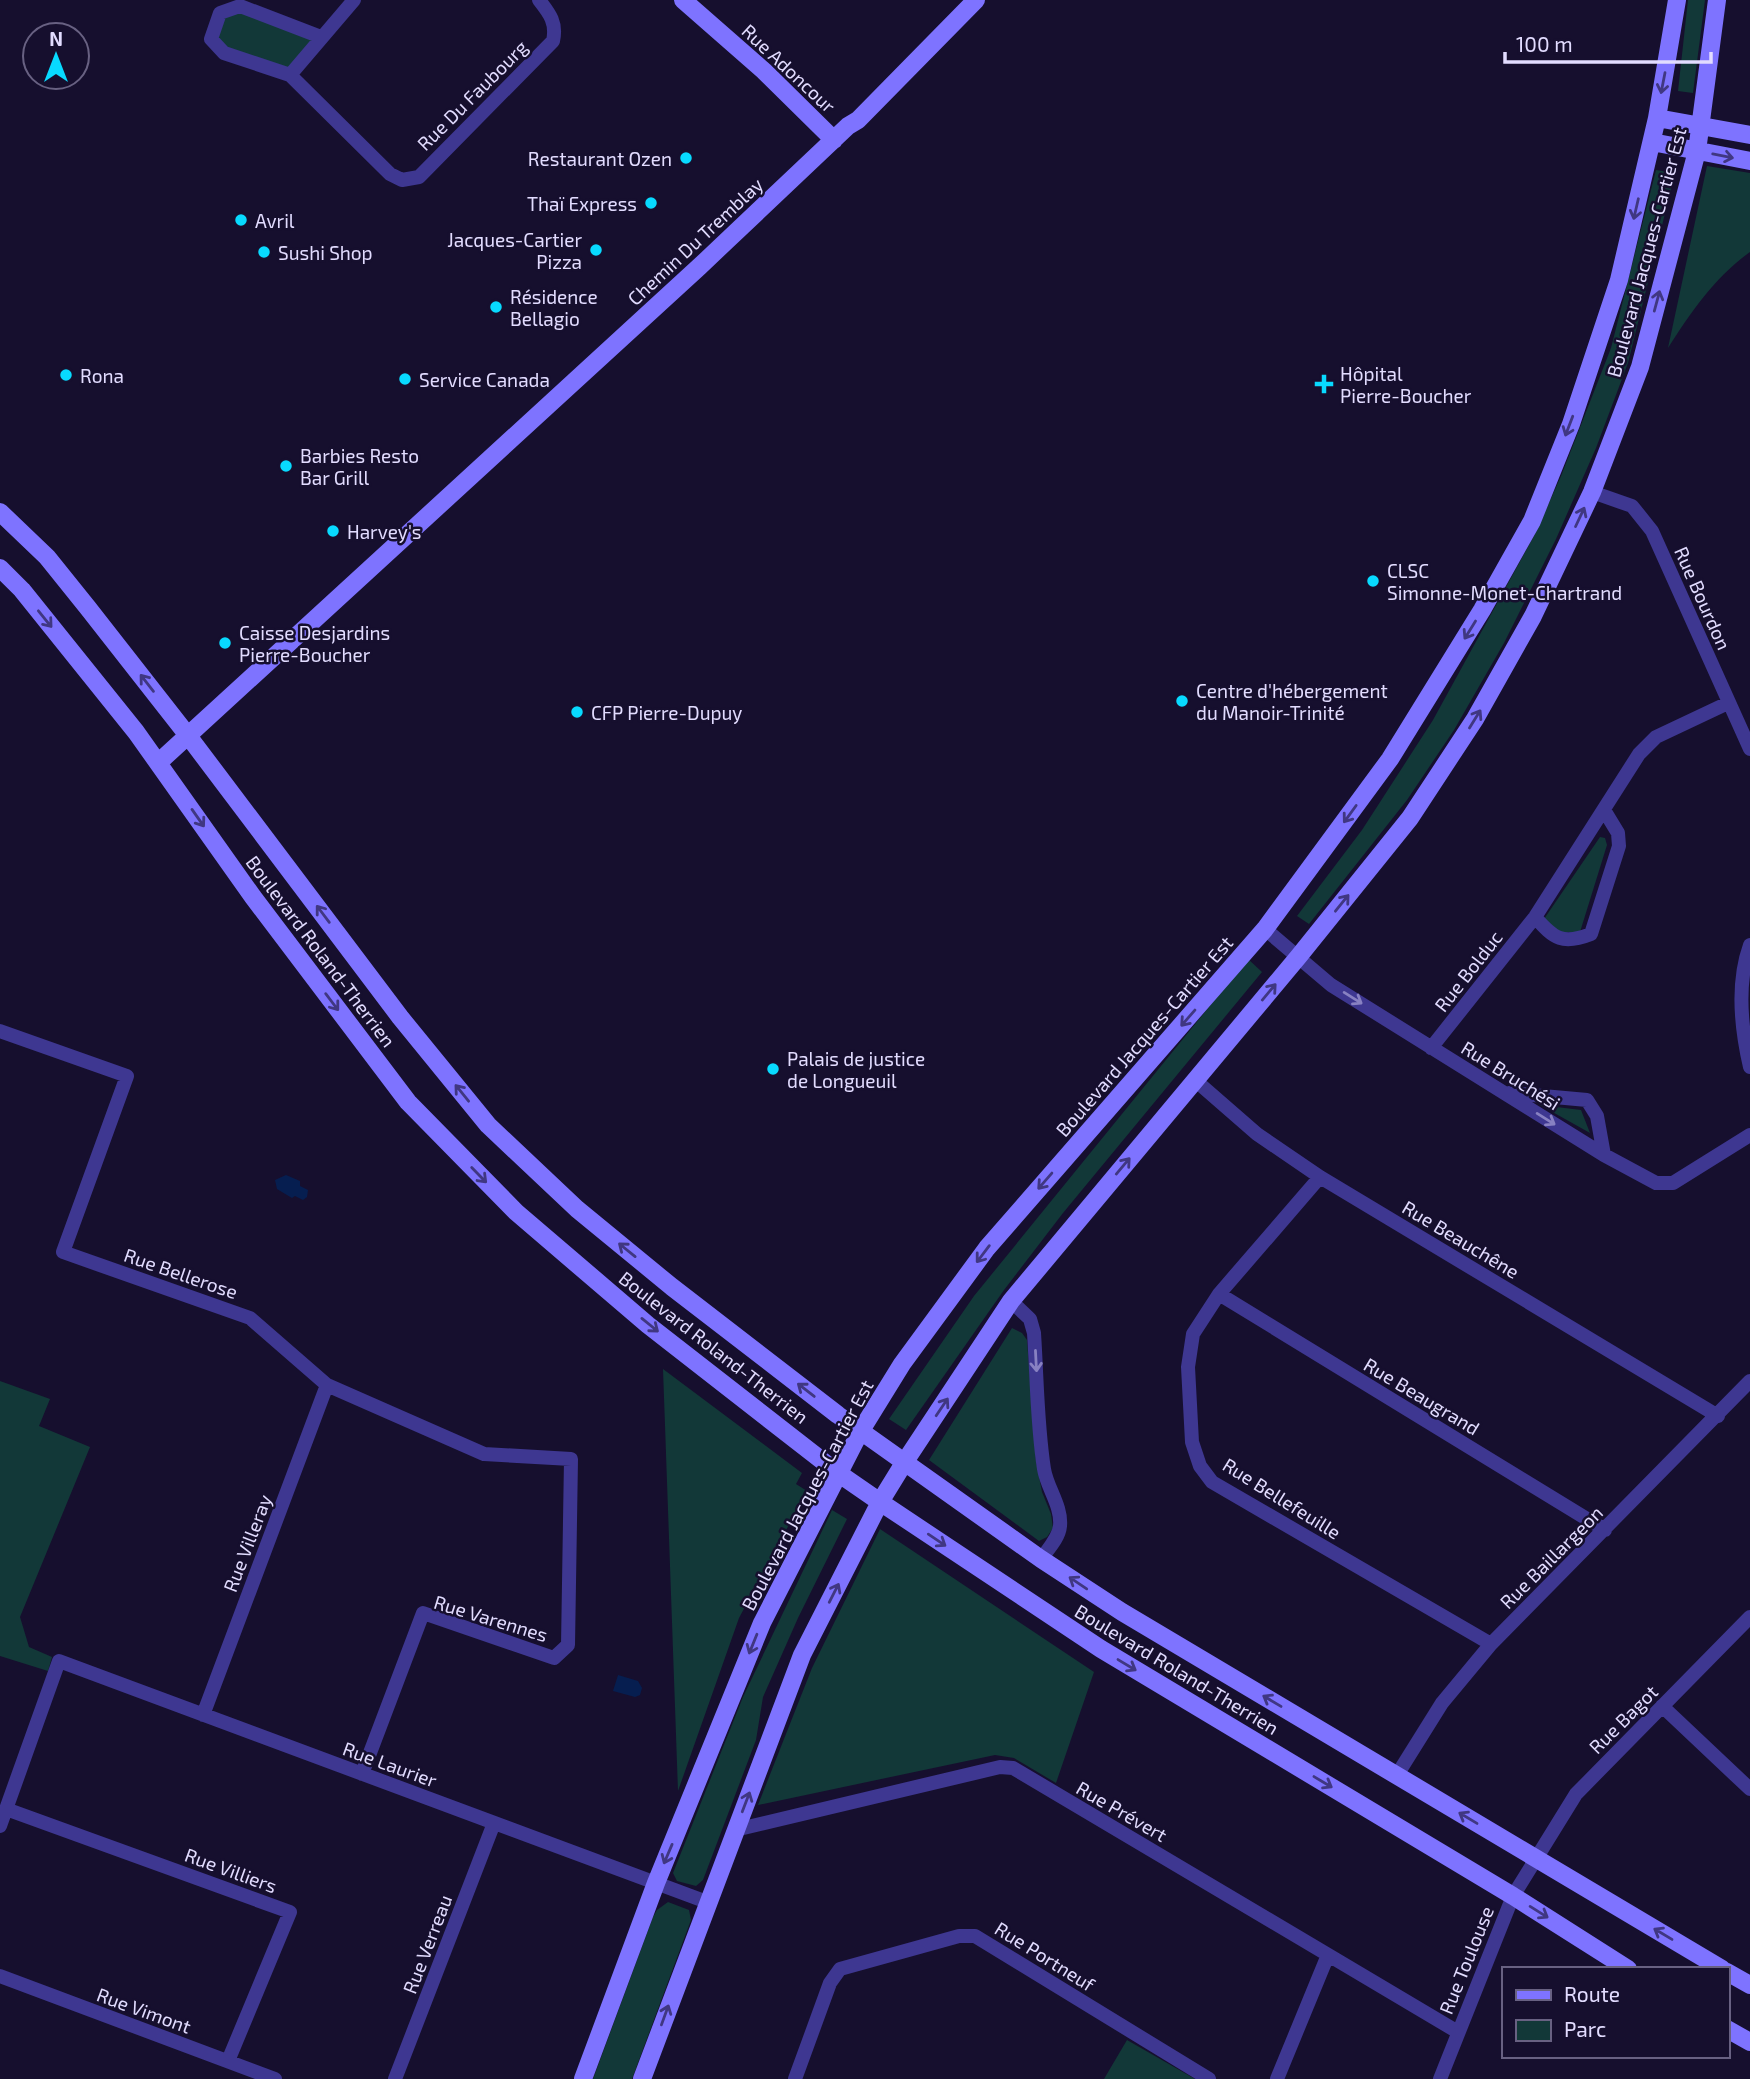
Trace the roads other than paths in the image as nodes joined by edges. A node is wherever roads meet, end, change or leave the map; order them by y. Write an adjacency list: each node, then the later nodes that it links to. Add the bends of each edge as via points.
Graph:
1 (354, 0): 7 (street)
2 (539, 0): 8 (street, Rue Du Faubourg, via 552,18 552,41 418,177 402,180 390,174)
3 (683, 0): 12 (main road, Rue Adoncour)
4 (976, 0): 12 (main road, Chemin Du Tremblay)
5 (1677, 0): 9 (main road, Boulevard Jacques-Cartier Est, one-way to 9)
6 (1717, 0): 10 (main road, Boulevard Jacques-Cartier Est)
7 (321, 37): 8 (street); 8 (street, Rue Du Faubourg, via 240,6 220,13 211,39 224,53)
8 (290, 75)
9 (1657, 118): 10 (main road); 13 (main road, Boulevard Jacques-Cartier Est)
10 (1701, 126): 11 (main road); 14 (main road, Boulevard Jacques-Cartier Est)
11 (1750, 135)
12 (834, 140): 20 (main road, Chemin Du Tremblay)
13 (1651, 142): 14 (main road); 25 (main road, Boulevard Jacques-Cartier Est, one-way to 25, via 1619,281 1571,424 1532,521 1390,759)
14 (1697, 151): 15 (main road, one-way to 15); 16 (main road, Boulevard Jacques-Cartier Est, one-way to 14, via 1640,367)
15 (1750, 161)
16 (1592, 492): 19 (street, Rue Bourdon, via 1632,506 1652,531); 27 (main road, Boulevard Jacques-Cartier Est, one-way to 16, via 1410,818 1475,719 1533,616)
17 (0, 512): 20 (main road, Boulevard Roland-Therrien, one-way to 17, via 47,558)
18 (0, 568): 22 (main road, Boulevard Roland-Therrien, one-way to 22)
19 (1728, 703): 21 (street, Rue Bourdon); 23 (street, Rue Bolduc, via 1656,737 1639,754)
20 (189, 737): 22 (main road, Chemin Du Tremblay); 41 (main road, Boulevard Roland-Therrien, one-way to 20, via 577,1209 488,1125 400,1017)
21 (1750, 749)
22 (158, 763): 44 (main road, Boulevard Roland-Therrien, one-way to 44, via 408,1102 516,1212 648,1325)
23 (1604, 810): 24 (street, Rue Bolduc); 24 (street, via 1618,833 1619,846 1591,934 1573,941 1550,934)
24 (1535, 917): 29 (street, Rue Bolduc)
25 (1265, 929): 27 (street, Rue Bruchési); 41 (main road, Boulevard Jacques-Cartier Est, one-way to 41, via 987,1248 902,1364)
26 (1750, 945): 30 (street, via 1741,1008)
27 (1299, 957): 29 (street, Rue Bruchési, one-way to 29, via 1331,985); 31 (main road, Boulevard Jacques-Cartier Est, one-way to 27)
28 (0, 1031): 39 (street, Rue Bellerose, via 127,1076 63,1252 250,1318)
29 (1431, 1048): 32 (street, Rue Bruchési)
30 (1750, 1067)
31 (1195, 1080): 35 (street, Rue Beauchêne, via 1257,1134); 37 (main road, Boulevard Jacques-Cartier Est, one-way to 31)
32 (1504, 1093): 34 (street, Rue Bruchési, one-way to 34); 34 (street, via 1587,1100 1597,1116)
33 (1750, 1135): 34 (street, Rue Bruchési, via 1673,1183 1656,1183)
34 (1604, 1155)
35 (1320, 1177): 36 (street, Rue Bellefeuille); 40 (street, Rue Beauchêne)
36 (1219, 1294): 46 (street, Rue Beaugrand); 49 (street, Rue Bellefeuille, via 1193,1334 1188,1367 1192,1442 1200,1466 1212,1482)
37 (1011, 1301): 43 (main road, Boulevard Jacques-Cartier Est, one-way to 37); 47 (street, one-way to 47, via 1030,1319 1034,1333 1040,1447 1060,1524 1058,1536)
38 (1750, 1381): 40 (street, Rue Baillargeon)
39 (327, 1385): 42 (street, Rue Bellerose, via 484,1454); 51 (street, Rue Villeray)
40 (1718, 1416): 46 (street, Rue Baillargeon)
41 (860, 1432): 43 (main road, Boulevard Roland-Therrien); 44 (main road, Boulevard Jacques-Cartier Est)
42 (571, 1459): 52 (street, Rue Varennes, via 568,1645 554,1658 423,1613)
43 (904, 1463): 45 (main road, Boulevard Jacques-Cartier Est); 47 (main road, Boulevard Roland-Therrien)
44 (838, 1473): 45 (main road, Boulevard Roland-Therrien); 60 (main road, Boulevard Jacques-Cartier Est, one-way to 60, via 761,1623)
45 (880, 1502): 58 (main road, Boulevard Jacques-Cartier Est, one-way to 45, via 802,1655); 61 (main road, Boulevard Roland-Therrien, one-way to 61, via 1101,1649)
46 (1605, 1530): 49 (street, Rue Baillargeon)
47 (1041, 1559): 53 (main road, Boulevard Roland-Therrien, one-way to 47)
48 (1750, 1617): 50 (street, Rue Bagot)
49 (1491, 1644): 53 (street, Rue Baillargeon, via 1442,1703)
50 (1662, 1706): 54 (street); 59 (street, Rue Bagot, via 1576,1794)
51 (203, 1715): 52 (street, Rue Laurier); 55 (street, Rue Laurier, via 59,1661)
52 (362, 1774): 56 (street, Rue Laurier)
53 (1397, 1775): 59 (main road, Boulevard Roland-Therrien, one-way to 53)
54 (1750, 1790)
55 (6, 1809): 57 (street); 72 (street, Rue Villiers, via 290,1912)
56 (494, 1823): 60 (street, Rue Laurier); 74 (street, Rue Verreau)
57 (0, 1826)
58 (735, 1830): 62 (main road, Boulevard Jacques-Cartier Est); 63 (street, Rue Prévert, via 1000,1767 1013,1768)
59 (1536, 1858): 61 (street, Rue Toulouse); 65 (main road, Boulevard Roland-Therrien, one-way to 59)
60 (656, 1883): 62 (street, Rue Laurier); 75 (main road, Boulevard Jacques-Cartier Est)
61 (1513, 1896): 64 (main road, Boulevard Roland-Therrien, one-way to 64); 70 (street, Rue Toulouse)
62 (707, 1902): 76 (main road, Boulevard Jacques-Cartier Est, one-way to 62)
63 (1328, 1955): 70 (street, Rue Prévert); 79 (street)
64 (1625, 1967)
65 (1719, 1967)
66 (1729, 1973): 68 (main road)
67 (0, 1976): 72 (street, Rue Vimont)
68 (1750, 1985)
69 (1729, 2030): 71 (main road)
70 (1458, 2032): 80 (street, Rue Toulouse)
71 (1750, 2042)
72 (228, 2062): 73 (street, Rue Vimont)
73 (275, 2079)
74 (395, 2079)
75 (583, 2079)
76 (642, 2079)
77 (794, 2079): 78 (street, Rue Portneuf, via 830,1983 840,1969 959,1936 975,1936)
78 (1209, 2079)
79 (1277, 2079)
80 (1440, 2079)

